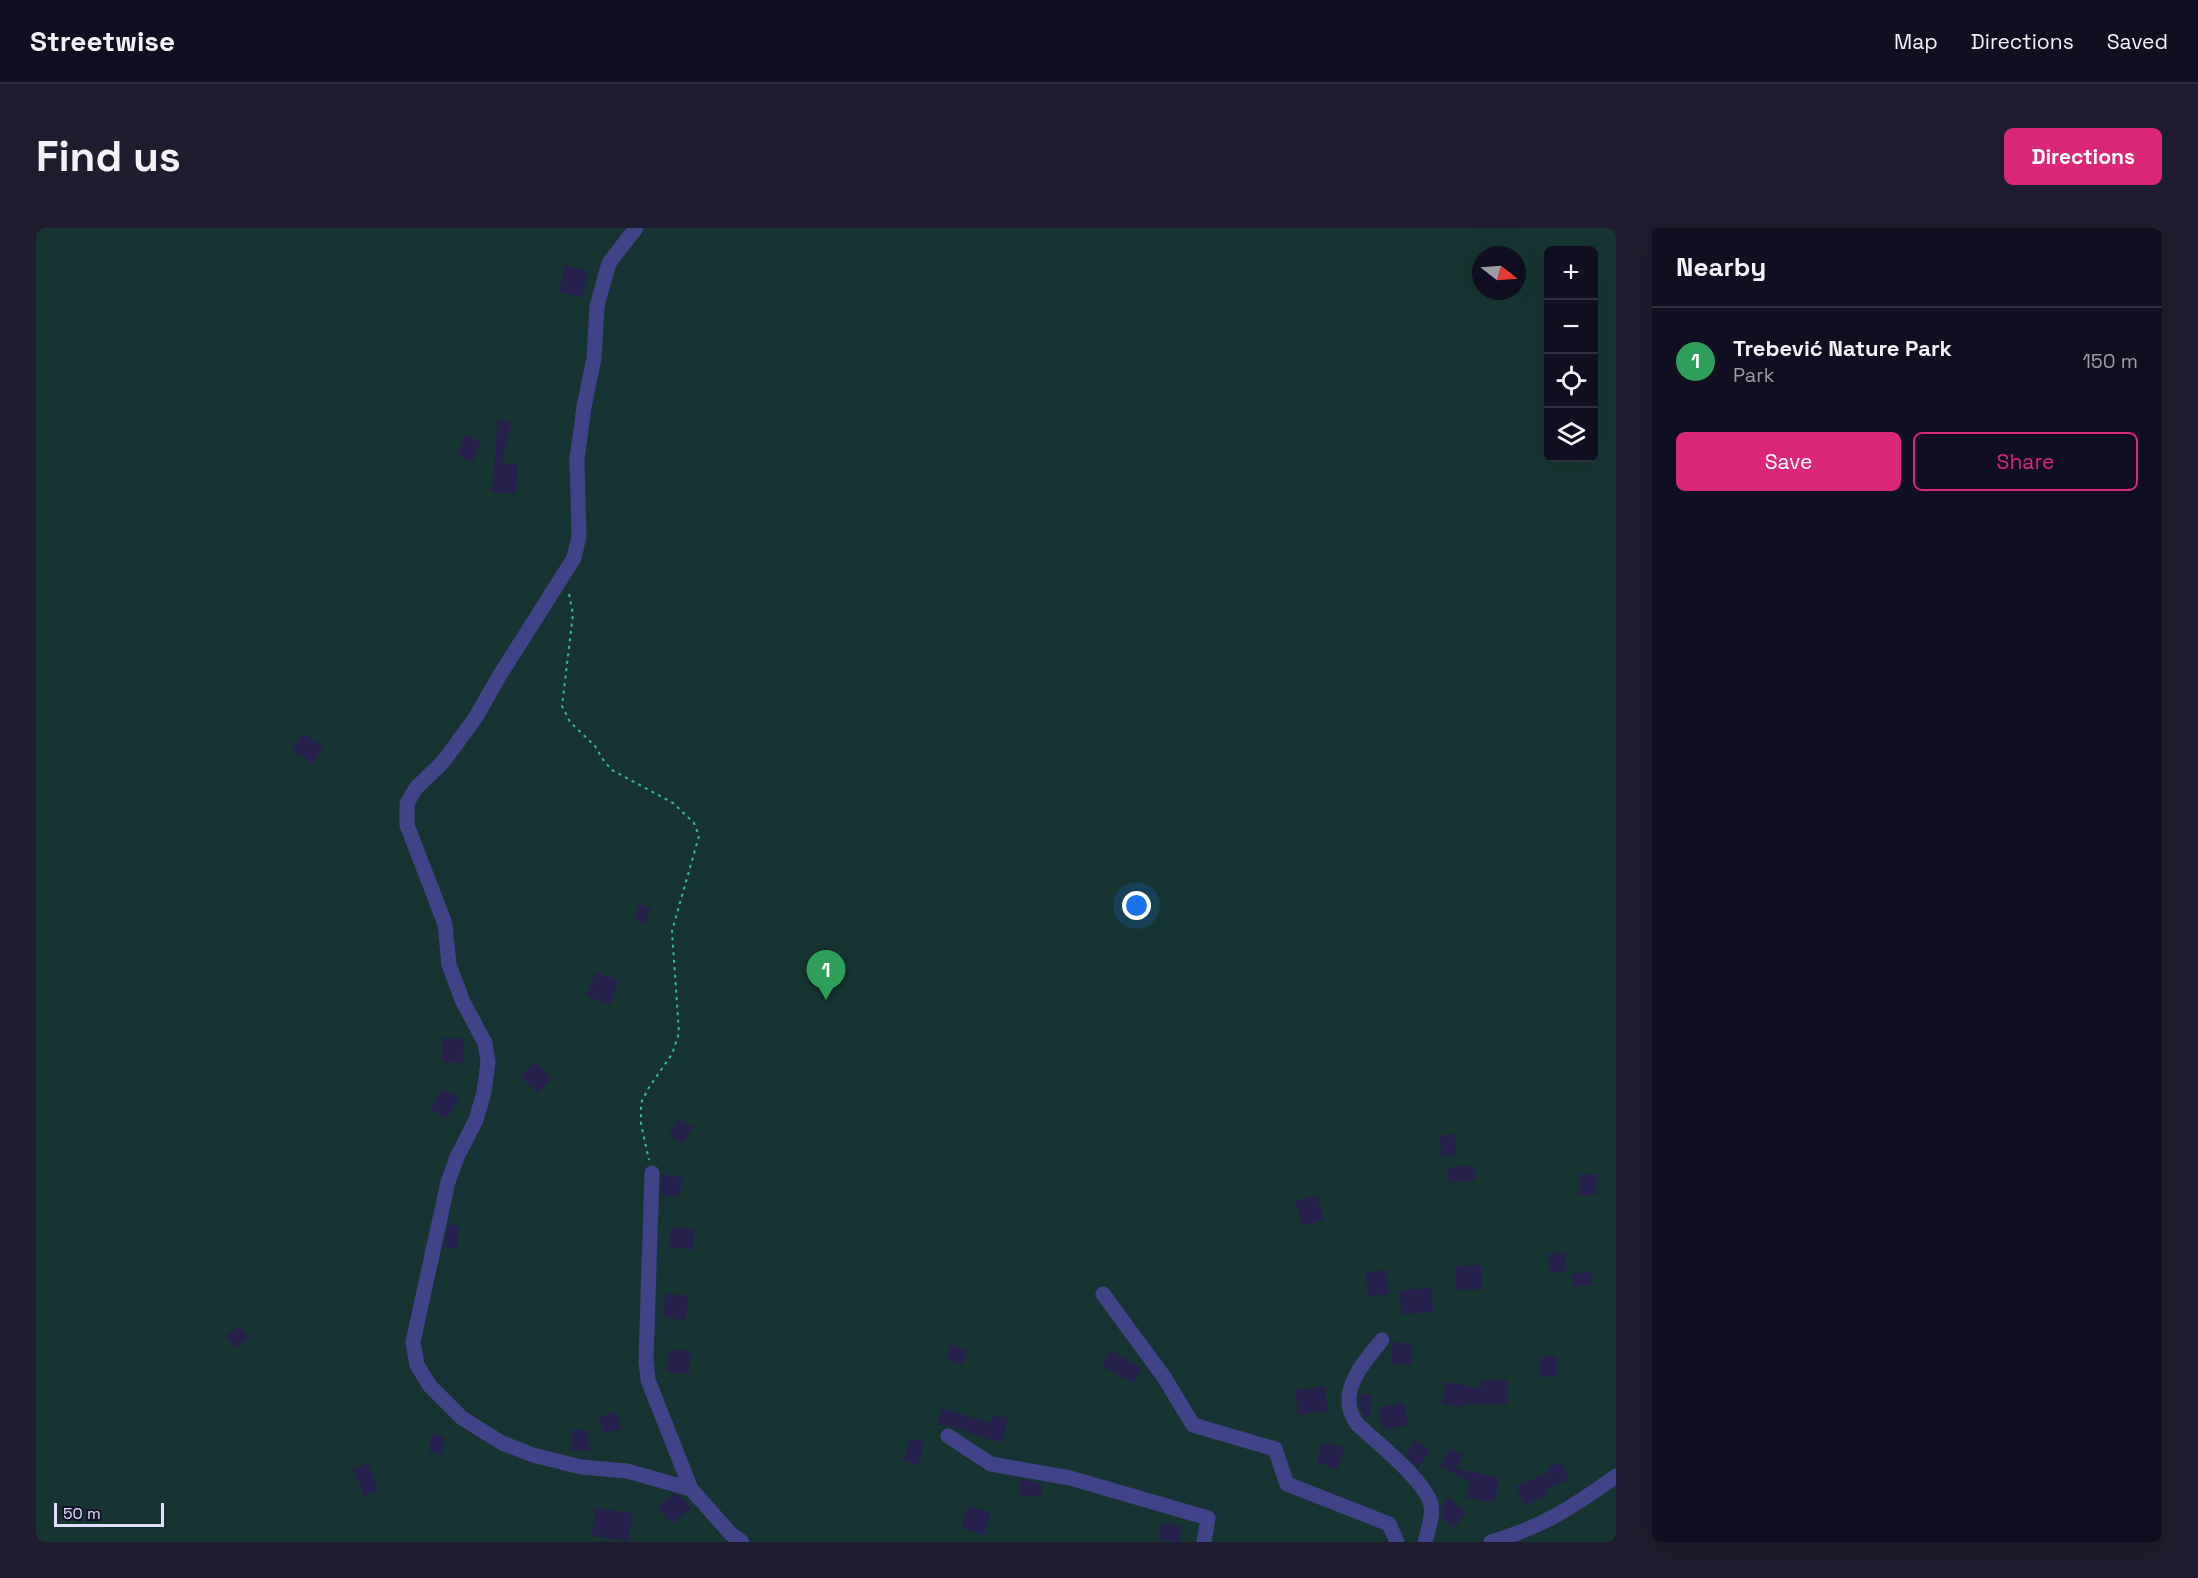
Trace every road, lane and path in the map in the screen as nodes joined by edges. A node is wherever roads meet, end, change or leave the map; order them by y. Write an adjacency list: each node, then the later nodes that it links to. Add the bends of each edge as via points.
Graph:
1 (636, 228): 2 (street, via 609,262 597,306 594,358 577,459 579,536 574,558)
2 (563, 578): 3 (path, via 573,614 562,706 570,722 595,746 612,770 673,803 694,823 699,836 672,930 679,1032 672,1054 641,1103 641,1124); 8 (street, via 476,717 407,803 407,825 445,924 449,965 462,1002 485,1044 488,1062 476,1120 448,1182 413,1342 417,1365 430,1386 462,1418 502,1443 581,1467 627,1471)
3 (652, 1173): 8 (street, via 645,1361 648,1380)
4 (1103, 1294): 11 (street, via 1164,1377 1193,1425 1275,1449 1287,1484 1389,1524)
5 (1382, 1340): 12 (street, via 1356,1372 1349,1408 1358,1425 1403,1467 1429,1499 1431,1520)
6 (948, 1436): 10 (street, via 991,1464 1070,1478 1208,1518)
7 (1616, 1476): 13 (street, via 1572,1509 1522,1533)
8 (691, 1489): 9 (street)
9 (742, 1542)
10 (1204, 1542)
11 (1396, 1542)
12 (1425, 1542)
13 (1491, 1542)

